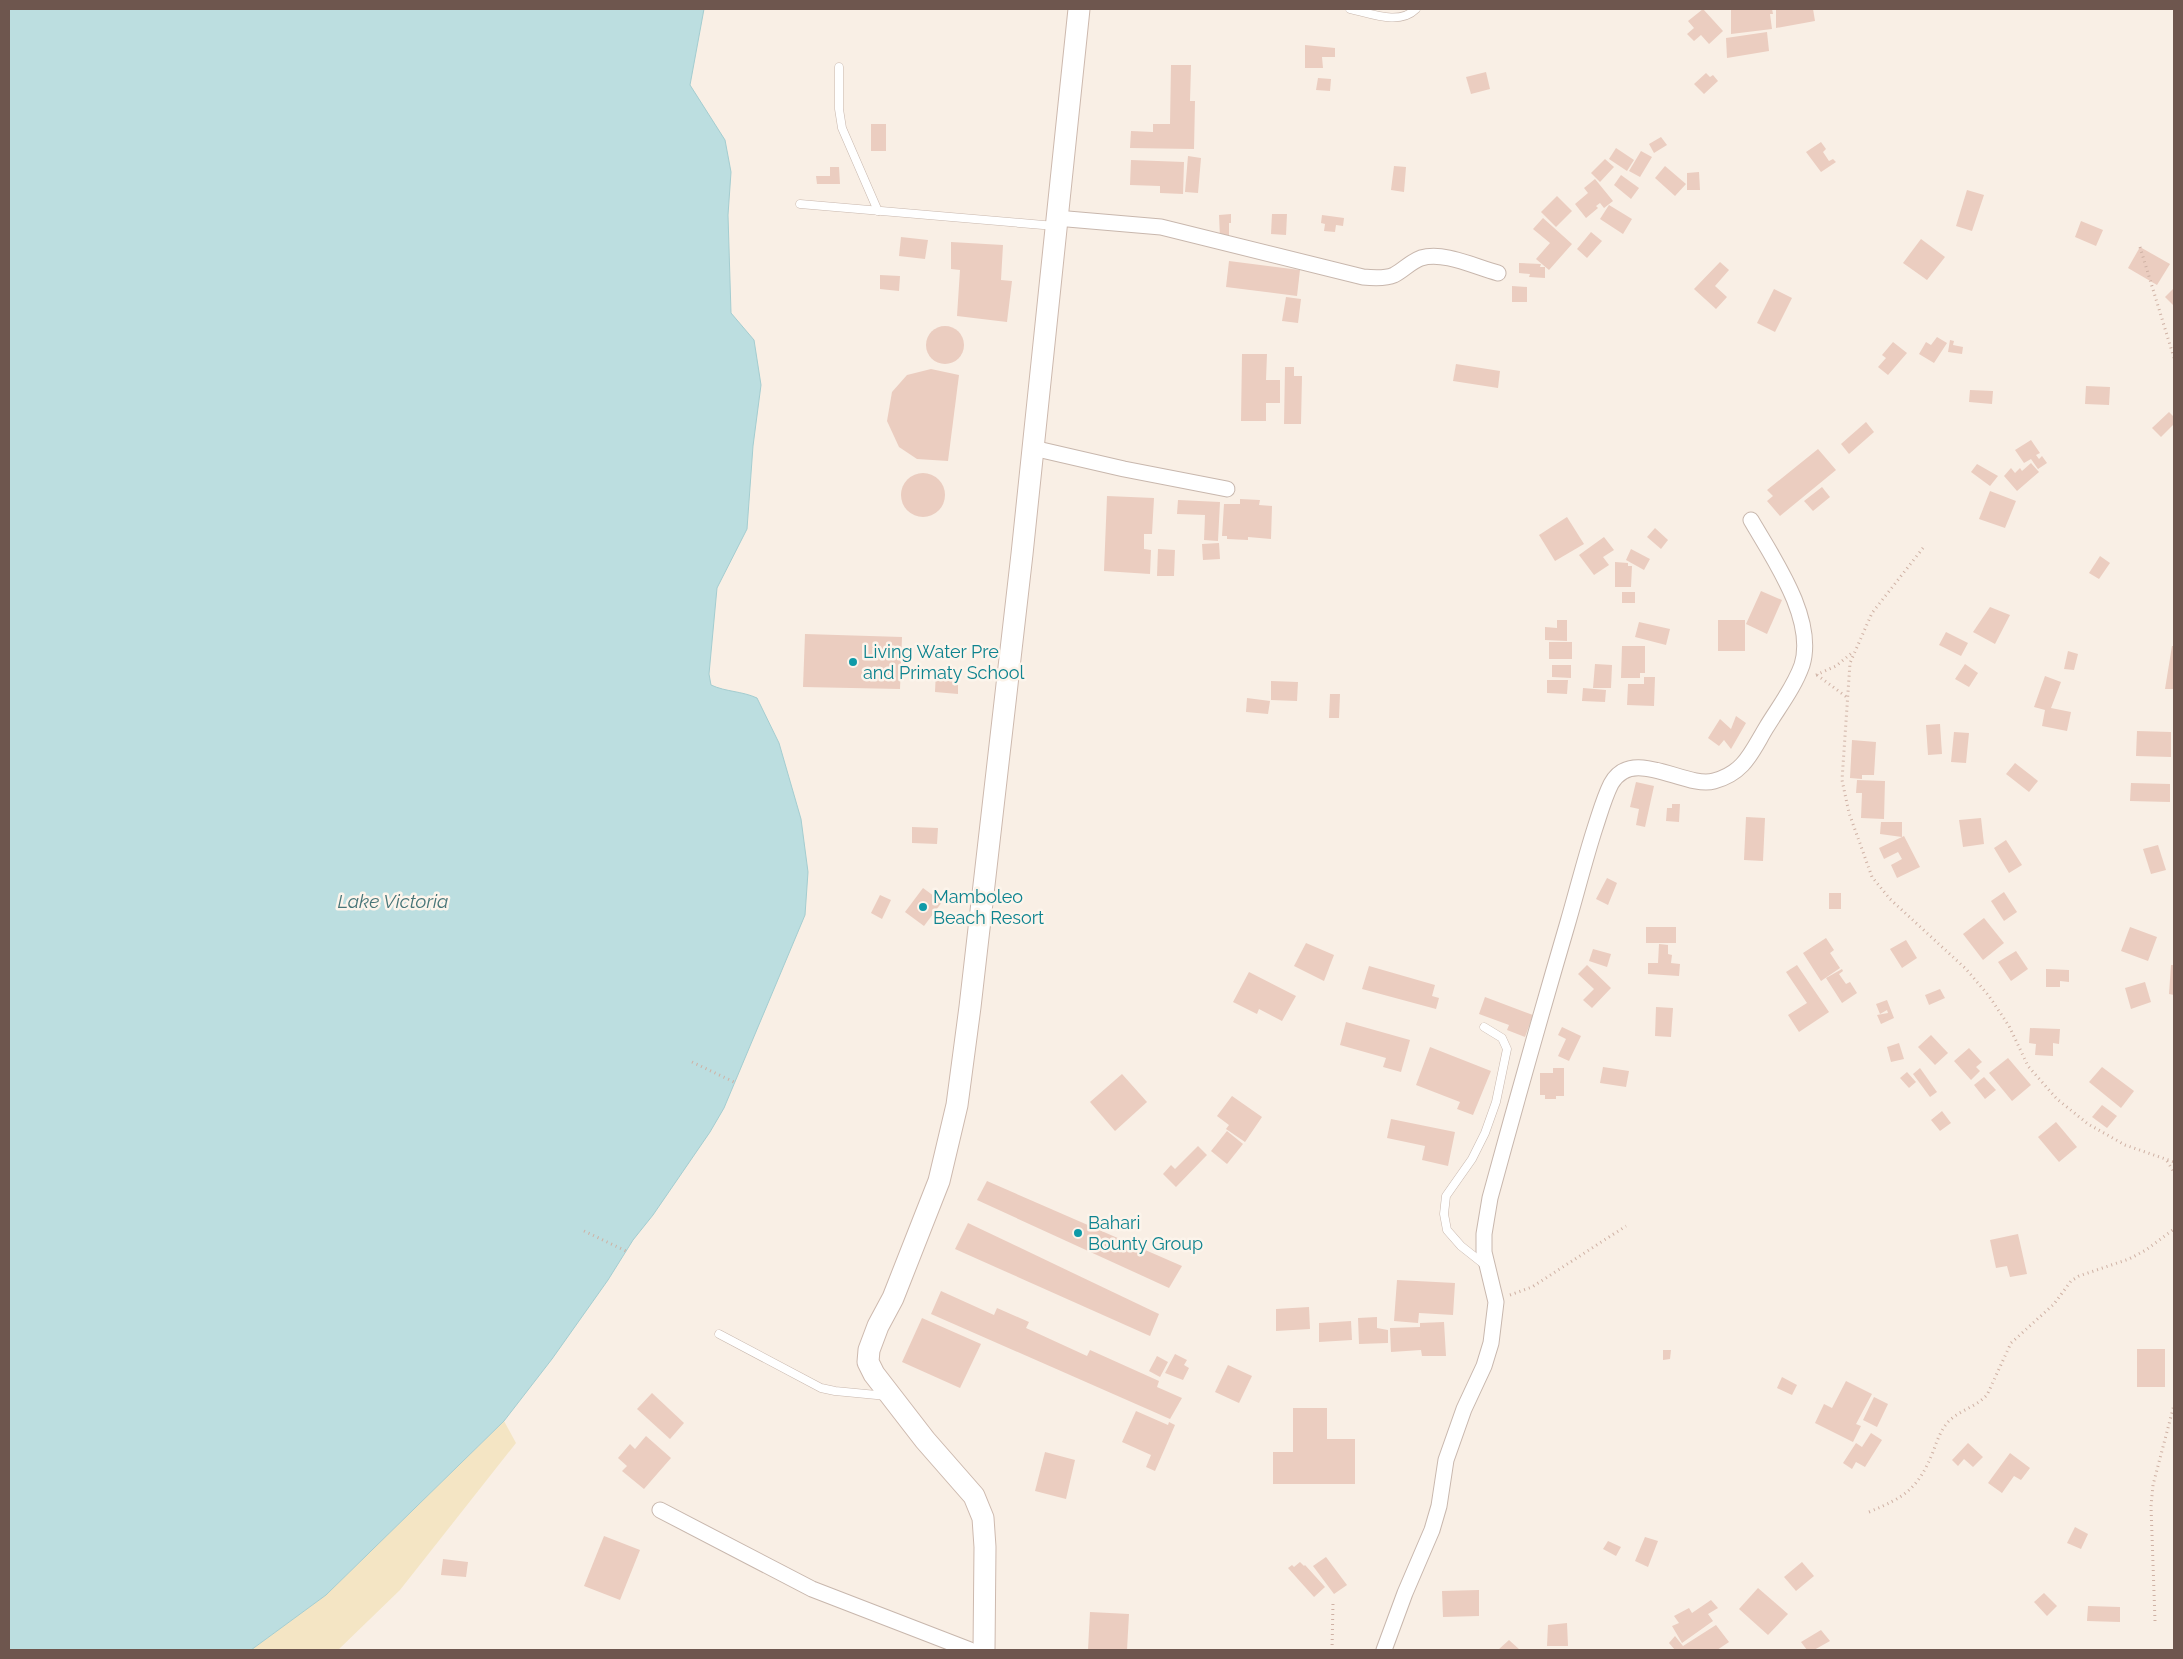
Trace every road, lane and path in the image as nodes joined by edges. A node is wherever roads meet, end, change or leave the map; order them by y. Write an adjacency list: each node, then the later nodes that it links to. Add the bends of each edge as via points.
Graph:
1 (1079, 9): 7 (street)
2 (1350, 9): 3 (lane, via 1395,18 1407,16)
3 (1416, 9)
4 (839, 67): 6 (lane, via 842,128)
5 (800, 204): 6 (lane)
6 (878, 211): 7 (lane)
7 (1056, 222): 9 (street, via 1161,227 1363,277 1394,275 1422,258 1444,258); 11 (street)
8 (2140, 246): 10 (path)
9 (1498, 273)
10 (2174, 358)
11 (1033, 448): 12 (street); 32 (street, via 957,1105 939,1181 869,1350 868,1362 874,1374)
12 (1227, 489)
13 (1750, 520): 17 (street, via 1791,592 1804,634 1804,658)
14 (1923, 548): 15 (path, via 1872,613)
15 (1853, 652): 16 (path, via 1836,666); 18 (path)
16 (1817, 675): 17 (path); 18 (path)
17 (1792, 685): 29 (street, via 1747,760 1732,776 1711,782 1688,780 1660,769 1636,768 1621,772 1612,781 1589,850 1490,1198 1484,1234)
18 (1848, 698): 22 (path, via 1842,780 1849,813 1872,877 1890,899 1966,969 2009,1026 2028,1066 2057,1099 2088,1124 2125,1145)
19 (1484, 1027): 29 (lane, via 1502,1038 1507,1049 1496,1102 1472,1159 1446,1196 1444,1214 1447,1230)
20 (692, 1062): 21 (path)
21 (734, 1082)
22 (2167, 1160): 23 (path); 24 (path)
23 (2174, 1162)
24 (2174, 1172)
25 (1626, 1226): 30 (path, via 1532,1288)
26 (2174, 1229): 35 (path, via 2129,1259 2079,1276 2071,1282 2054,1304 2011,1343 1981,1402 1948,1422 1938,1436 1923,1474 1911,1490)
27 (584, 1231): 28 (path)
28 (626, 1251)
29 (1486, 1266): 30 (street)
30 (1495, 1298): 41 (street, via 1491,1343 1484,1366 1446,1460 1432,1530)
31 (719, 1334): 32 (lane, via 821,1388)
32 (892, 1396): 39 (street, via 924,1440 974,1496 983,1518)
33 (2174, 1405): 37 (path, via 2153,1485 2151,1506)
34 (660, 1510): 38 (street, via 812,1589)
35 (1869, 1512)
36 (1333, 1603): 40 (path)
37 (2155, 1621)
38 (970, 1650)
39 (984, 1650)
40 (1332, 1650)
41 (1384, 1650)

